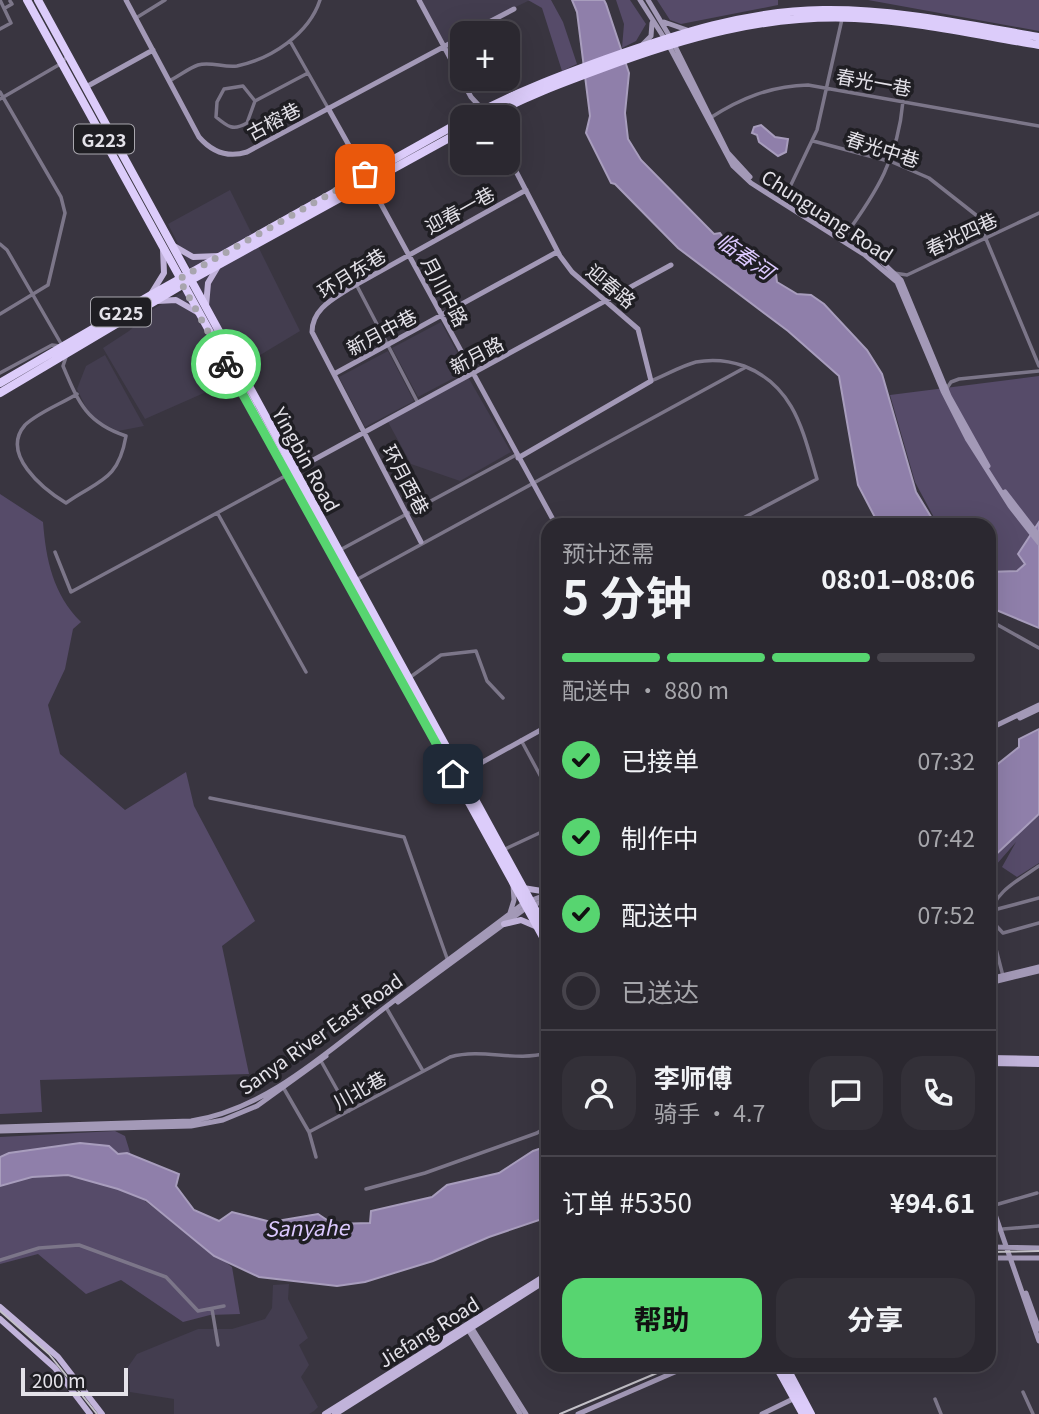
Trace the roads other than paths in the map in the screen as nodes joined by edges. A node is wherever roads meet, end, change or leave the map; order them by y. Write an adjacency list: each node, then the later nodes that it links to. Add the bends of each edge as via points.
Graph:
1 (27, 0): 27 (highway, Yingbin Road / G223)
2 (38, 0): 26 (highway, Yingbin Road / G223)
3 (126, 0): 12 (main road, 古榕巷)
4 (165, 0): 12 (street)
5 (320, 0): 20 (street, via 315,15)
6 (419, 0): 23 (main road)
7 (640, 0): 14 (main road)
8 (648, 0): 14 (main road)
9 (6, 1): 10 (street); 10 (street, via 12,4)
10 (4, 9): 16 (street, via 11,23)
11 (514, 9): 15 (main road)
12 (136, 18): 25 (main road, 古榕巷)
13 (842, 18): 19 (highway, via 752,24); 22 (highway, via 927,26); 34 (street)
14 (655, 19): 17 (main road, via 678,30); 19 (main road); 24 (main road, via 651,36)
15 (491, 21)
16 (0, 29)
17 (690, 30): 18 (highway, via 740,18 835,10 900,14); 19 (highway)
18 (1039, 37)
19 (669, 40): 24 (highway); 28 (highway); 42 (main road, Chunguang Road); 84 (main road, Chunguang Road, via 724,155 741,175 865,255 897,282)
20 (290, 41): 30 (street); 32 (street, via 249,62 222,67 200,64)
21 (450, 43): 23 (main road, 古榕巷)
22 (1039, 45)
23 (444, 46): 39 (main road); 41 (main road, 古榕巷)
24 (639, 48): 28 (highway)
25 (153, 50): 32 (main road, 古榕巷); 33 (main road)
26 (66, 51): 27 (highway); 29 (street); 31 (highway, Yingbin Road / G223)
27 (55, 52): 29 (highway, Yingbin Road / G223)
28 (631, 54): 40 (highway)
29 (62, 63): 31 (highway, Yingbin Road / G223); 36 (street)
30 (308, 73): 37 (street); 41 (street)
31 (75, 77): 33 (highway, Yingbin Road / G223); 57 (highway, Yingbin Road / G223)
32 (169, 81): 41 (main road, 古榕巷, via 202,141 226,154 247,152)
33 (86, 87): 55 (highway, Yingbin Road / G223)
34 (828, 87): 38 (street, 春光一巷); 42 (street, 春光一巷, via 797,85 768,90 745,97); 46 (street)
35 (0, 92): 36 (street)
36 (2, 98): 66 (street, via 61,197 65,213 50,283)
37 (255, 101): 37 (street, via 247,123 237,129 216,117 216,102 224,89 243,86)
38 (903, 101): 43 (street, 春光一巷); 47 (street)
39 (478, 105)
40 (507, 105)
41 (328, 108): 49 (main road, 月川中路)
42 (710, 118): 51 (main road, Chunguang Road, via 737,165)
43 (1039, 126)
44 (450, 128): 49 (highway)
45 (450, 137): 49 (highway)
46 (813, 141): 47 (street, 春光中巷); 51 (street, via 788,191)
47 (892, 162): 53 (street, 春光中巷, via 950,192 976,215); 54 (street)
48 (518, 175): 50 (main road, 迎春路)
49 (367, 178): 59 (main road, 月川中路); 60 (highway)
50 (526, 190): 58 (main road, 迎春路); 59 (main road, 迎春一巷)
51 (777, 195): 54 (main road, Chunguang Road)
52 (1039, 213): 53 (street, 春光四巷)
53 (987, 235): 62 (street, 春光四巷, via 907,275); 76 (street, 春光中巷)
54 (844, 237): 62 (main road, Chunguang Road)
55 (172, 243): 60 (main road, via 193,257); 63 (highway, Yingbin Road / G223)
56 (0, 244): 66 (street)
57 (162, 247): 64 (highway, Yingbin Road / G223); 67 (main road, via 164,273)
58 (557, 252): 68 (main road, 迎春路, via 572,272); 72 (main road, 新月中巷)
59 (408, 255): 65 (main road, 环月东巷); 72 (main road, 月川中路)
60 (220, 260): 63 (highway); 69 (main road, via 208,283)
61 (671, 265): 68 (main road, 新月路)
62 (894, 273): 84 (main road, Chunguang Road, via 906,290)
63 (190, 277): 64 (highway); 69 (highway, Yingbin Road / G223)
64 (181, 282): 67 (highway, G225); 70 (highway, Yingbin Road / G223)
65 (356, 284): 73 (street); 79 (main road, 环月东巷, via 328,302 313,320 312,332)
66 (33, 295): 71 (street); 74 (street)
67 (153, 298): 70 (main road, via 176,300); 74 (highway, G225)
68 (606, 301): 78 (main road, 新月路); 80 (main road, 迎春路, via 638,329)
69 (207, 308): 88 (highway, Yingbin Road / G223)
70 (197, 312): 88 (highway, Yingbin Road / G223)
71 (0, 314)
72 (442, 316): 73 (main road, 新月中巷); 78 (main road, 月川中路)
73 (389, 346): 79 (main road, 新月中巷); 85 (street)
74 (65, 350): 77 (street, via 52,345); 81 (highway, G225); 82 (highway, G225); 83 (street, via 64,366)
75 (746, 367): 80 (street, via 734,362 697,362); 89 (street); 93 (street, via 781,389 800,425 817,480)
76 (1039, 369): 84 (street, via 959,379 951,382)
77 (0, 373)
78 (472, 373): 85 (main road, 新月路); 87 (main road, 月川中路)
79 (334, 374): 86 (main road, 环月东巷)
80 (651, 381): 87 (main road)
81 (0, 383)
82 (0, 393)
83 (77, 394): 83 (street, via 26,424 18,433 15,449 22,467 44,490 66,503 109,476 127,436 103,429 90,419)
84 (947, 394): 94 (main road, Chunguang Road, via 981,459)
85 (418, 403): 86 (main road, 新月路)
86 (364, 432): 88 (main road, 新月路); 90 (main road, 环月西巷)
87 (517, 456): 89 (main road, 月川中路); 90 (street)
88 (291, 472): 91 (street); 98 (highway, Yingbin Road / G223); 116 (highway, Yingbin Road / G223)
89 (532, 482): 92 (main road, 月川中路); 96 (street)
90 (407, 513): 96 (main road, 环月西巷); 98 (street)
91 (218, 514): 99 (street, via 71,592); 103 (street)
92 (552, 518)
93 (744, 518)
94 (1026, 524): 95 (main road); 97 (main road)
95 (1039, 536)
96 (421, 541): 100 (street)
97 (1039, 543)
98 (339, 550): 100 (highway, Yingbin Road / G223)
99 (55, 552)
100 (356, 580): 104 (highway, Yingbin Road / G223)
101 (996, 624): 102 (street)
102 (1039, 648)
103 (306, 671)
104 (409, 678): 105 (street, via 441,655 476,650 487,681); 110 (highway, Yingbin Road / G223)
105 (503, 698)
106 (1039, 707): 107 (main road)
107 (996, 728)
108 (541, 730): 109 (main road)
109 (521, 740): 110 (main road); 111 (street)
110 (461, 774): 114 (highway, Yingbin Road / G223)
111 (541, 777)
112 (210, 798): 132 (street, via 404,837)
113 (541, 832): 114 (street)
114 (503, 850): 117 (highway, Yingbin Road / G223)
115 (1039, 866): 120 (street)
116 (512, 882): 122 (highway, Yingbin Road / G223); 124 (main road, via 514,900)
117 (523, 888): 118 (main road); 122 (highway, Yingbin Road / G223)
118 (541, 893)
119 (541, 898): 122 (main road, Sanya River East Road)
120 (996, 898)
121 (1039, 898): 123 (street)
122 (528, 904): 124 (main road, Sanya River East Road); 126 (highway, Yingbin Road / G223); 128 (main road, Sanya River East Road)
123 (996, 909)
124 (509, 915): 132 (main road, Sanya River East Road)
125 (541, 919): 126 (main road)
126 (539, 923): 128 (main road, via 521,920); 130 (highway, Yingbin Road / G223)
127 (1039, 923): 129 (street, via 1003,933)
128 (504, 924): 137 (main road, Sanya River East Road)
129 (996, 925)
130 (541, 928)
131 (996, 949): 134 (street)
132 (448, 961): 145 (main road, Sanya River East Road, via 270,1091 220,1117)
133 (1039, 969): 134 (main road); 136 (main road)
134 (1003, 976): 135 (main road)
135 (996, 978)
136 (996, 979)
137 (387, 1009): 139 (main road, Sanya River East Road); 142 (street)
138 (541, 1054): 142 (street, 川北巷, via 519,1059 468,1052)
139 (321, 1060): 143 (main road, Sanya River East Road); 144 (street)
140 (996, 1060): 141 (main road)
141 (1039, 1061)
142 (423, 1071): 144 (street, 川北巷)
143 (283, 1087): 145 (main road, Sanya River East Road, via 257,1106 223,1120 191,1126); 147 (street)
144 (349, 1111): 147 (street, 川北巷)
145 (0, 1129)
146 (541, 1130): 149 (street, via 425,1173)
147 (309, 1132): 148 (street)
148 (316, 1157)
149 (366, 1189)
150 (1037, 1193): 151 (street)
151 (996, 1205)
152 (996, 1208): 155 (main road)
153 (996, 1215): 156 (main road)
154 (1039, 1226): 155 (street)
155 (1003, 1229): 156 (main road)
156 (1008, 1247): 157 (main road); 158 (main road); 160 (main road)
157 (996, 1248)
158 (1039, 1248)
159 (996, 1258): 160 (main road)
160 (1012, 1258): 161 (main road); 170 (main road); 171 (main road)
161 (1039, 1258)
162 (0, 1260): 167 (street, via 39,1248 79,1245 166,1277 198,1311)
163 (541, 1279): 169 (main road, Jiefang Road)
164 (541, 1283): 169 (main road, Jiefang Road)
165 (224, 1306): 167 (street)
166 (0, 1307): 180 (main road, via 58,1357)
167 (212, 1308): 172 (street)
168 (1, 1320): 179 (main road, via 55,1368)
169 (468, 1327): 181 (main road, Jiefang Road); 182 (main road, Jiefang Road); 183 (main road); 184 (main road)
170 (1039, 1329)
171 (1039, 1341)
172 (218, 1345)
173 (675, 1372): 185 (main road)
174 (780, 1372): 177 (highway)
175 (789, 1372): 188 (highway)
176 (1024, 1392): 190 (street)
177 (795, 1398): 186 (main road); 187 (highway)
178 (935, 1399): 189 (street)
179 (90, 1414)
180 (102, 1414)
181 (325, 1414)
182 (335, 1414)
183 (520, 1414)
184 (526, 1414)
185 (578, 1414)
186 (762, 1414)
187 (803, 1414)
188 (811, 1414)
189 (942, 1414)
190 (1033, 1414)

